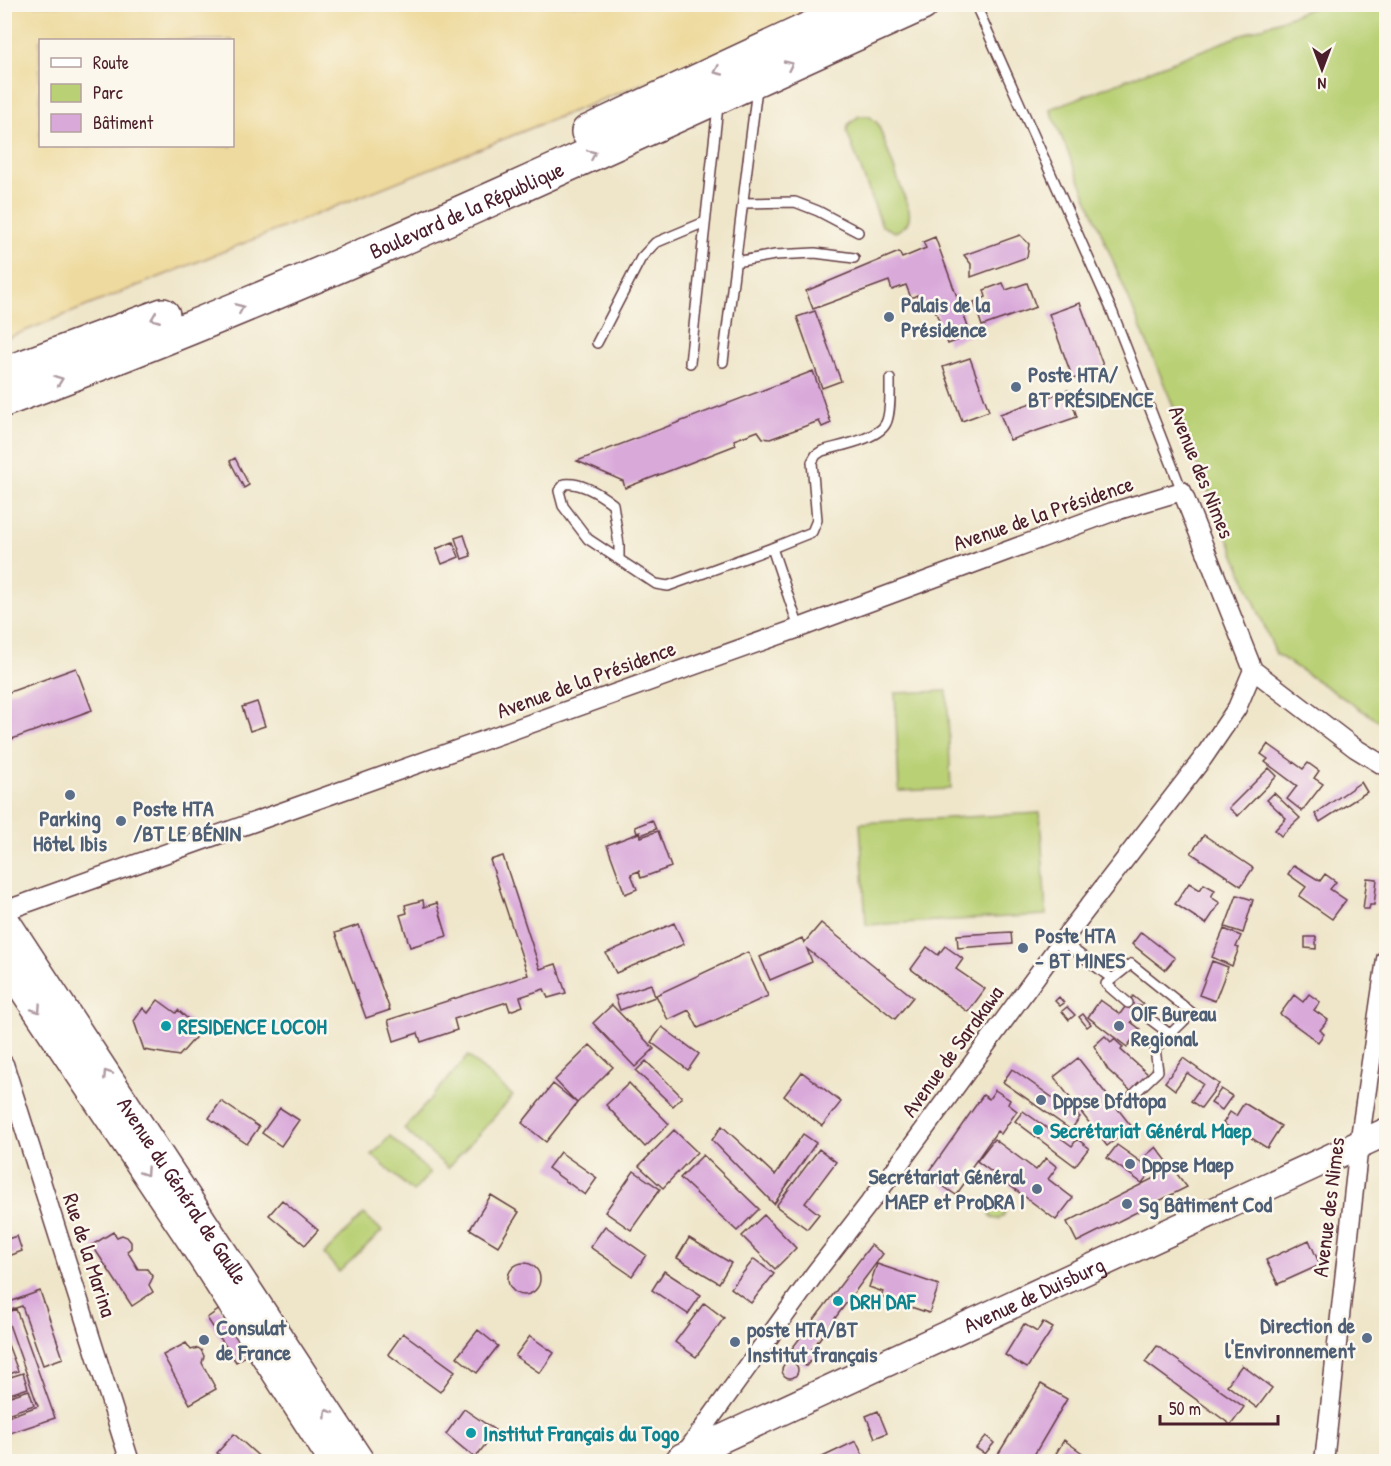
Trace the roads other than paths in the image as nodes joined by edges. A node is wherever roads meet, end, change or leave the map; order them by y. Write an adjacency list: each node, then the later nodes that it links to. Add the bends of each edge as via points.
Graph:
1 (867, 4): 14 (highway, Boulevard de la République, one-way to 14, via 365,231 142,323)
2 (921, 4): 4 (highway, Boulevard de la République, one-way to 2)
3 (978, 10): 17 (lane, Avenue des Nimes, via 1112,311)
4 (758, 80): 5 (highway, Boulevard de la République); 6 (lane)
5 (719, 98): 7 (lane); 16 (highway, Boulevard de la République, one-way to 5, via 238,309)
6 (743, 203): 8 (lane, via 795,202); 10 (lane)
7 (705, 222): 11 (lane, via 648,248); 13 (lane)
8 (858, 232)
9 (854, 258): 10 (lane, via 815,253)
10 (735, 262): 12 (lane)
11 (597, 343)
12 (723, 362)
13 (690, 363)
14 (4, 374)
15 (890, 379): 18 (lane, via 887,422 881,430 822,451 812,462 815,528)
16 (4, 400)
17 (1182, 491): 20 (street, Avenue de la Présidence, via 1112,512); 21 (street, Avenue des Nimes)
18 (772, 548): 19 (lane, via 668,586 656,584); 20 (lane)
19 (619, 558): 19 (lane, via 613,504 573,483 565,484 559,491 563,506 588,539)
20 (799, 628): 23 (street, Avenue de la Présidence)
21 (1253, 670): 22 (street); 25 (street, Avenue de Sarakawa, via 1237,708 1203,758)
22 (1386, 767)
23 (4, 911)
24 (4, 918): 37 (street, Avenue du Général de Gaulle, one-way to 24)
25 (1062, 941): 28 (lane); 39 (street, Avenue de Sarakawa, via 816,1272)
26 (1386, 959): 30 (street, Avenue des Nimes)
27 (4, 961): 37 (street, Avenue du Général de Gaulle, one-way to 37)
28 (1111, 978): 29 (lane, via 1106,984); 32 (lane, via 1131,964 1192,1013)
29 (1128, 1003)
30 (1383, 1009): 36 (street, Avenue des Nimes)
31 (1140, 1011): 32 (lane)
32 (1171, 1035): 34 (lane, via 1155,1049 1158,1071)
33 (4, 1064): 40 (street, Rue de la Marina)
34 (1132, 1096)
35 (1386, 1132): 36 (street, Avenue de Duisburg)
36 (1359, 1144): 39 (street, Avenue de Duisburg); 43 (street, Avenue des Nimes)
37 (247, 1309): 38 (street, Avenue du Général de Gaulle)
38 (270, 1345): 41 (street, Avenue du Général de Gaulle); 42 (street, Avenue du Général de Gaulle, one-way to 38)
39 (683, 1460)
40 (130, 1461)
41 (333, 1461)
42 (361, 1461)
43 (1324, 1461)

